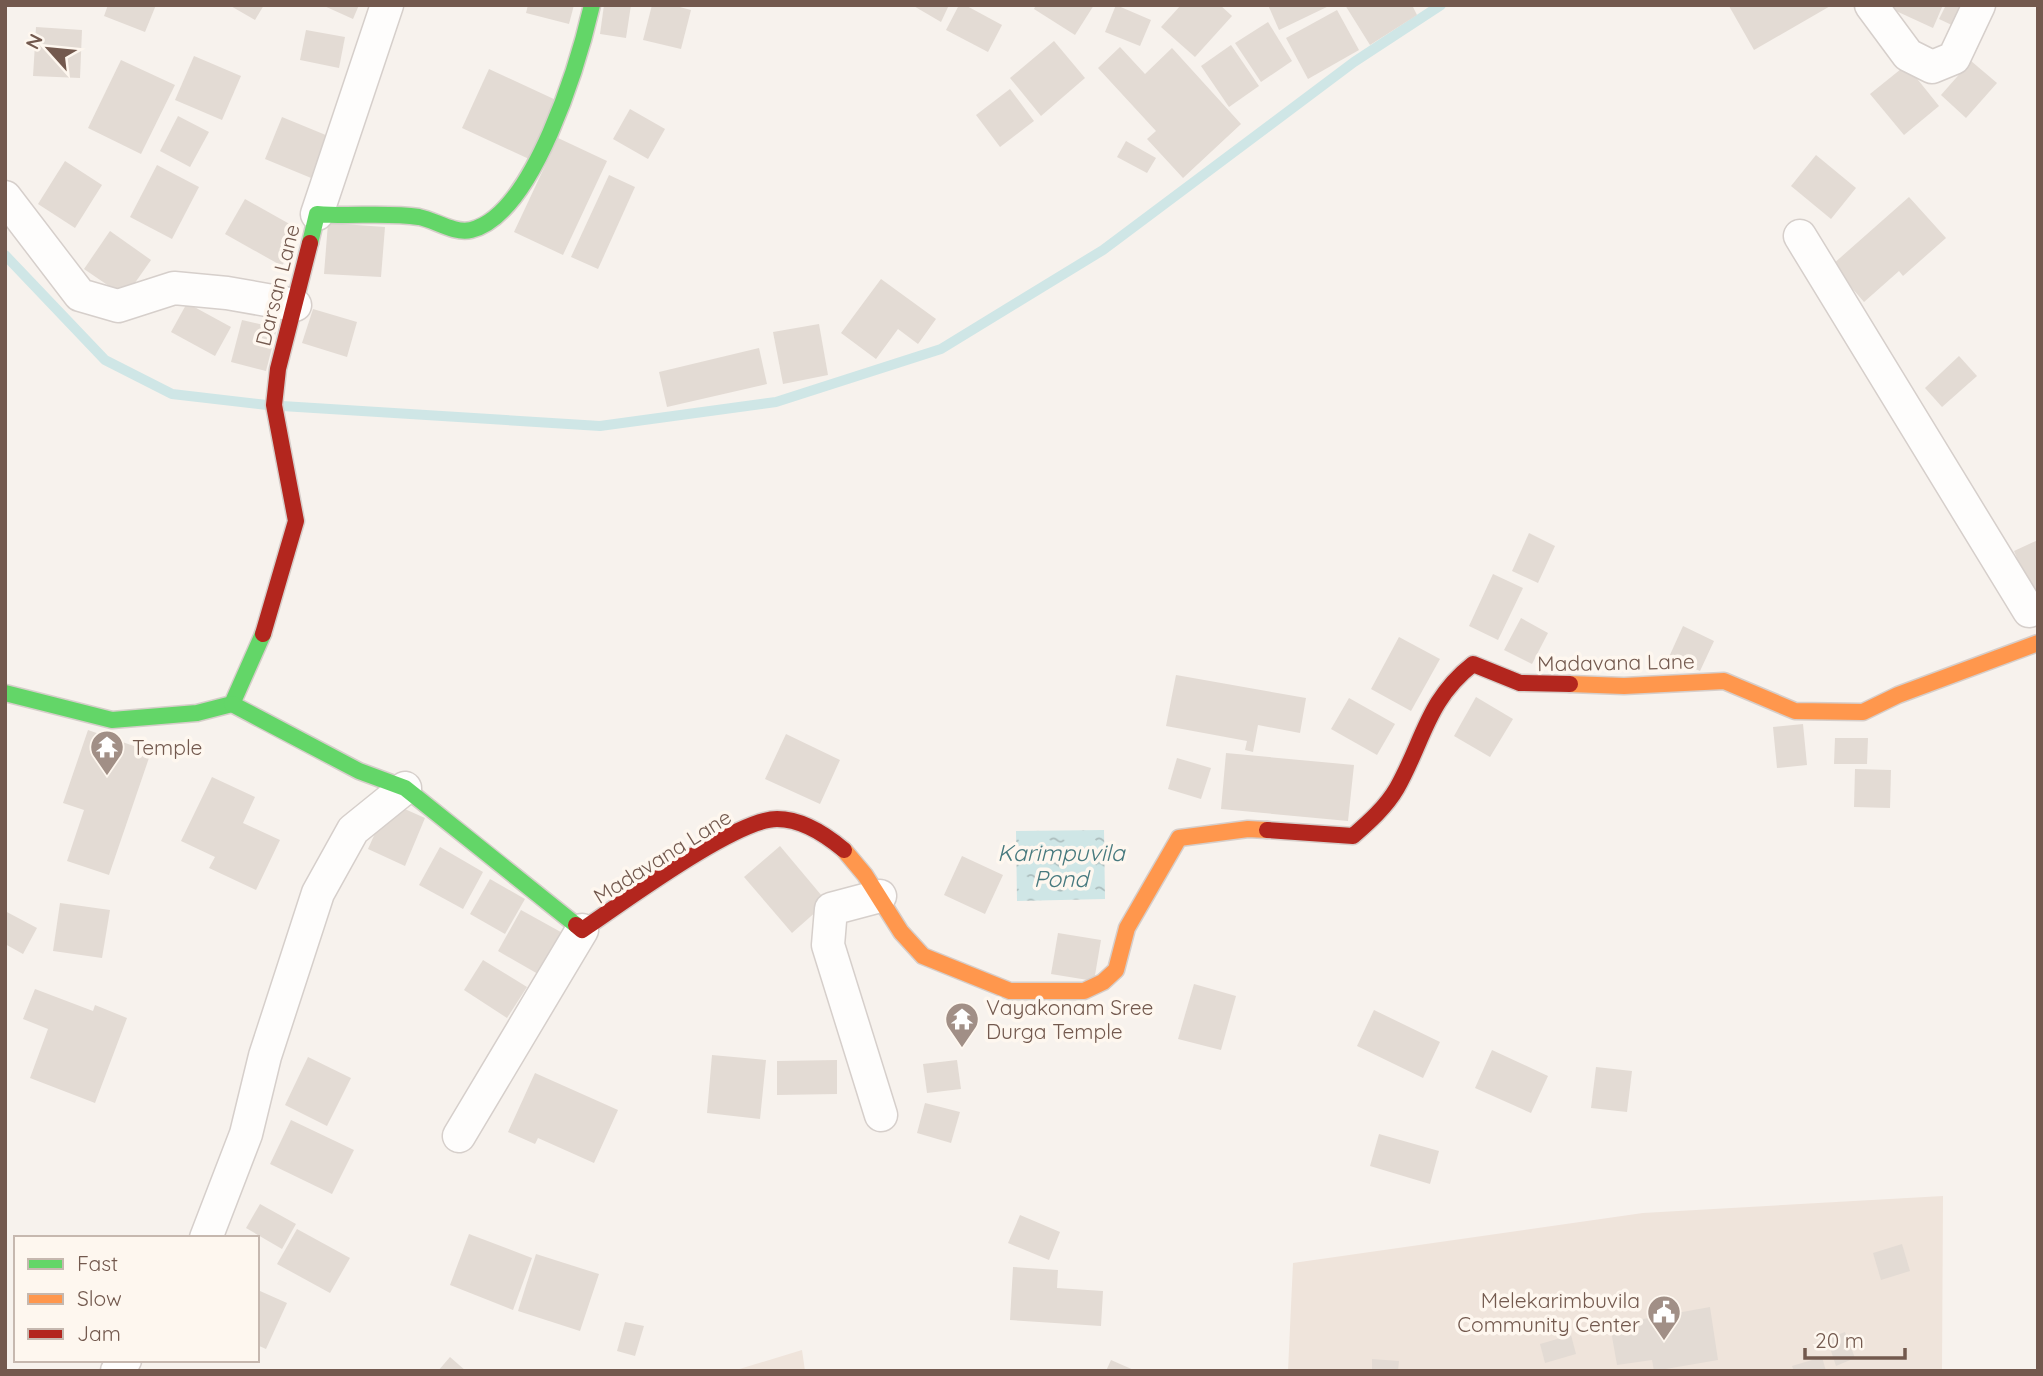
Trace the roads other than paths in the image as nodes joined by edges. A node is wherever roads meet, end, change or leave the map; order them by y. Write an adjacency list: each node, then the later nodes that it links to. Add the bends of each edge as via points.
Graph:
1 (387, 5): 6 (street)
2 (592, 5): 6 (street, Darsan Lane, via 559,115 517,193 493,220 460,231 430,219)
3 (1871, 5): 4 (street, via 1908,55 1932,68 1954,58)
4 (1979, 5)
5 (5, 197): 8 (street, via 80,295 118,306 174,288)
6 (317, 214): 8 (street, Darsan Lane)
7 (1800, 236): 9 (street)
8 (295, 305): 12 (street, Darsan Lane, via 278,369 274,410 296,521 264,632)
9 (2033, 610): 10 (street)
10 (2038, 642): 14 (street, Madavana Lane, via 1863,712 1795,711 1724,681 1624,686 1520,683 1473,664 1451,678 1435,700 1396,789 1353,836 1248,830 1179,838 1127,928 1116,970 1084,991 1010,991 935,963 912,947)
11 (5, 693): 12 (street, via 112,720 197,713)
12 (232, 704): 13 (street, Madavana Lane, via 359,771)
13 (405, 788): 15 (street, Madavana Lane); 18 (street, via 353,830 318,893 265,1056 246,1134)
14 (880, 896): 15 (street, Madavana Lane, via 843,849 805,825 766,819 715,844); 16 (street, via 831,909 828,945)
15 (582, 930): 17 (street)
16 (881, 1115)
17 (459, 1136)
18 (207, 1236)

